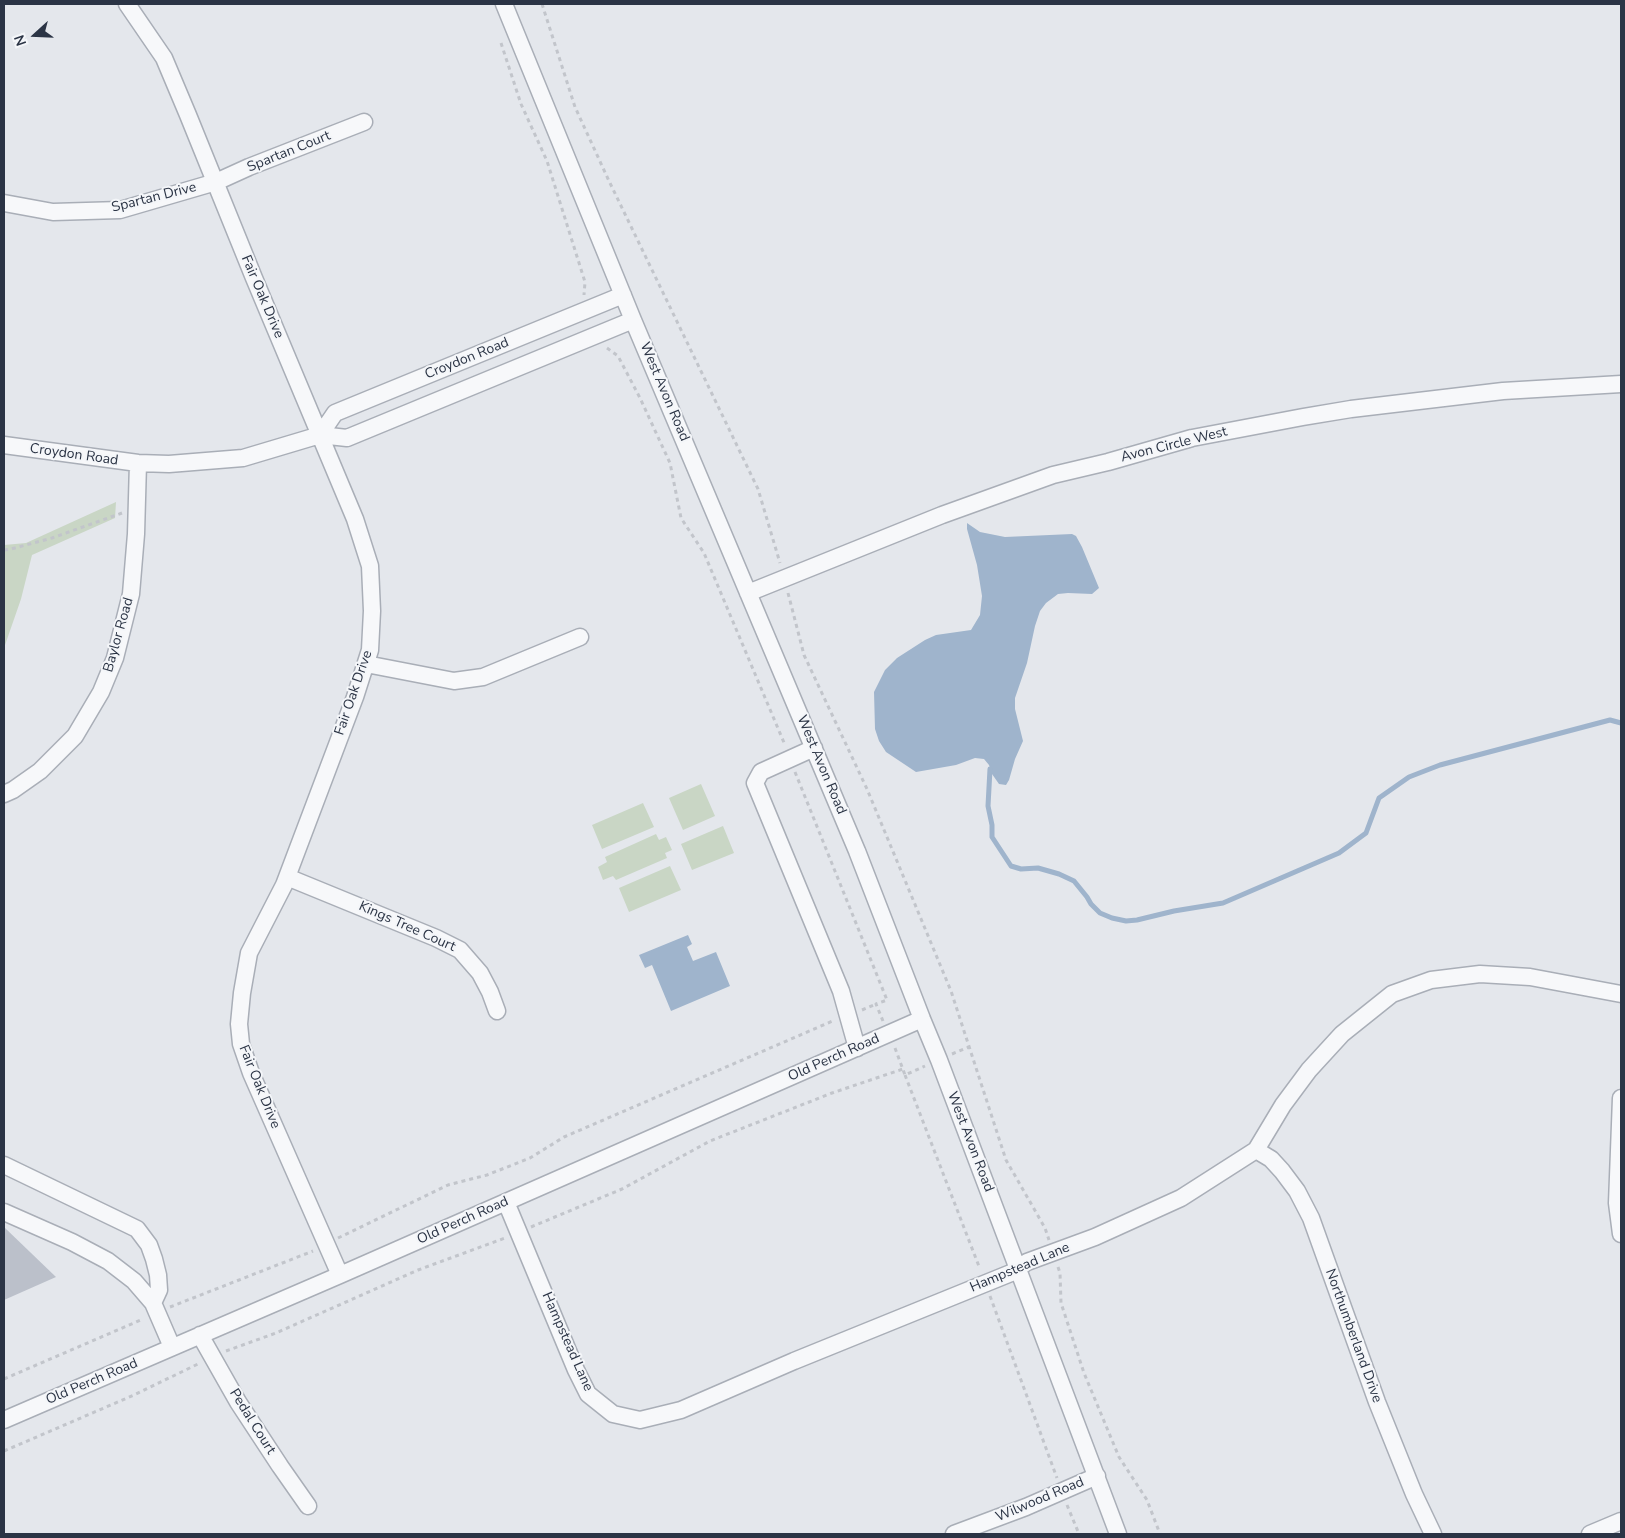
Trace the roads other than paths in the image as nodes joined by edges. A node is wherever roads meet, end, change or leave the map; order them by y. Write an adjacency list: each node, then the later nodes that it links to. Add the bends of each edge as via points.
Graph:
1 (127, 4): 4 (street, Fair Oak Drive, via 164,58)
2 (504, 4): 6 (street, West Avon Road)
3 (364, 122): 4 (street, Spartan Court)
4 (216, 182): 5 (street, Spartan Drive, via 120,210 52,212); 9 (street, Fair Oak Drive)
5 (4, 203)
6 (623, 295): 7 (street, West Avon Road); 9 (street, Croydon Road, via 336,414)
7 (633, 320): 9 (street, Croydon Road, via 347,438); 12 (street, West Avon Road)
8 (1621, 384): 12 (street, Avon Circle West, via 1503,391 1352,409 1192,438 1053,475 942,515)
9 (320, 435): 11 (street, Croydon Road, via 243,458); 14 (street, Fair Oak Drive, via 355,519 370,566 372,611)
10 (4, 445): 11 (street, Croydon Road)
11 (138, 463): 16 (street, Baylor Road, via 131,594 115,658 101,692 75,736 40,771)
12 (748, 593): 15 (street, West Avon Road)
13 (580, 637): 14 (street, via 483,678 454,681)
14 (366, 664): 17 (street, Fair Oak Drive)
15 (814, 748): 20 (street, West Avon Road); 21 (street, via 761,772 755,783 841,991)
16 (4, 794)
17 (287, 877): 19 (street, Kings Tree Court, via 460,950 480,973); 29 (street, Fair Oak Drive, via 249,953 239,1024 241,1044)
18 (1621, 994): 23 (street, Hampstead Lane, via 1530,977 1480,974 1431,980 1392,994 1342,1034 1309,1070)
19 (497, 1011)
20 (922, 1019): 21 (street, Old Perch Road); 28 (street, West Avon Road)
21 (857, 1048): 25 (street, Old Perch Road)
22 (1621, 1098): 27 (street, via 1617,1203)
23 (1256, 1150): 28 (street, Hampstead Lane, via 1181,1198 1112,1230); 39 (street, Northumberland Drive, via 1282,1171 1311,1218 1377,1402)
24 (4, 1165): 30 (street, via 136,1229 149,1244 158,1275)
25 (506, 1202): 28 (street, Hampstead Lane, via 588,1394 613,1414 640,1420 680,1410 1011,1273); 29 (street, Old Perch Road)
26 (4, 1212): 30 (street, via 108,1261 134,1282)
27 (1621, 1234)
28 (1018, 1267): 34 (street, West Avon Road)
29 (340, 1275): 31 (street, Old Perch Road)
30 (155, 1308): 32 (street)
31 (200, 1335): 32 (street, Old Perch Road); 35 (street, Pedal Court, via 238,1402)
32 (172, 1347): 33 (street, Old Perch Road)
33 (4, 1420)
34 (1097, 1476): 37 (street, Wilwood Road); 38 (street, West Avon Road)
35 (308, 1506)
36 (1621, 1521): 40 (street)
37 (954, 1534)
38 (1118, 1534)
39 (1433, 1534)
40 (1590, 1534)

